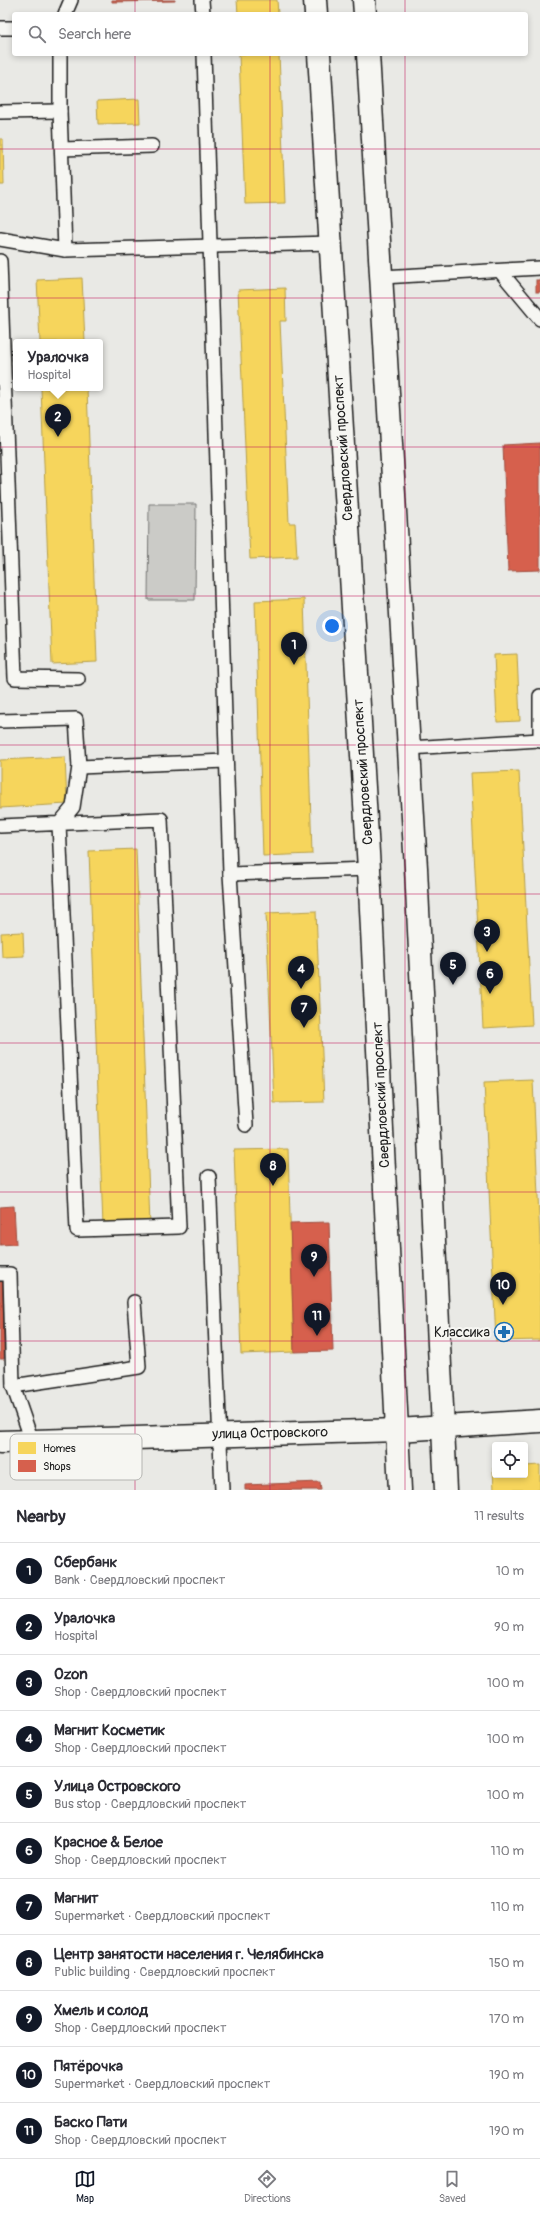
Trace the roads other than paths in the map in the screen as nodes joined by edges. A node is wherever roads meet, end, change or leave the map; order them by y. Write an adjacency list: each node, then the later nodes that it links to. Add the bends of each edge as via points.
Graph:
1 (71, 0): 5 (lane)
2 (202, 0): 6 (lane)
3 (315, 0): 7 (main road)
4 (364, 0): 8 (main road)
5 (66, 12)
6 (202, 12)
7 (316, 12)
8 (365, 12)
9 (0, 28): 10 (lane)
10 (12, 28)
11 (60, 56): 15 (lane)
12 (204, 56): 21 (lane)
13 (318, 56): 20 (main road, Свердловский проспект)
14 (368, 56): 26 (main road)
15 (60, 111): 16 (lane); 18 (lane)
16 (0, 112)
17 (152, 146): 18 (lane)
18 (62, 149): 22 (lane)
19 (0, 239): 22 (lane)
20 (330, 243): 21 (lane); 37 (main road, Свердловский проспект)
21 (209, 247): 22 (lane); 33 (lane)
22 (65, 250)
23 (0, 261): 28 (lane, via 15,678)
24 (540, 268): 25 (lane)
25 (500, 271): 26 (lane); 27 (lane)
26 (382, 277): 32 (main road)
27 (540, 319)
28 (78, 679)
29 (540, 696): 31 (lane)
30 (0, 721): 34 (lane, via 76,719)
31 (540, 741): 32 (lane)
32 (409, 748): 45 (main road)
33 (226, 760): 34 (lane); 38 (lane)
34 (79, 767): 35 (lane, via 73,807)
35 (59, 824): 35 (lane, via 77,1230 179,1228 161,819); 36 (lane)
36 (0, 826)
37 (370, 870): 38 (lane); 46 (main road, Свердловский проспект)
38 (230, 874): 39 (lane)
39 (246, 1125)
40 (209, 1177): 48 (lane)
41 (0, 1274): 43 (lane, via 10,1274)
42 (134, 1302): 43 (lane, via 138,1367)
43 (13, 1386): 47 (lane)
44 (540, 1421): 45 (main road, улица Островского)
45 (443, 1428): 46 (main road, улица Островского); 54 (main road)
46 (398, 1430): 48 (main road, улица Островского); 53 (main road, Свердловский проспект)
47 (30, 1434)
48 (219, 1434): 49 (main road, улица Островского); 52 (lane)
49 (142, 1437)
50 (0, 1442): 51 (main road, улица Островского)
51 (10, 1442)
52 (222, 1490)
53 (400, 1490)
54 (446, 1490)

